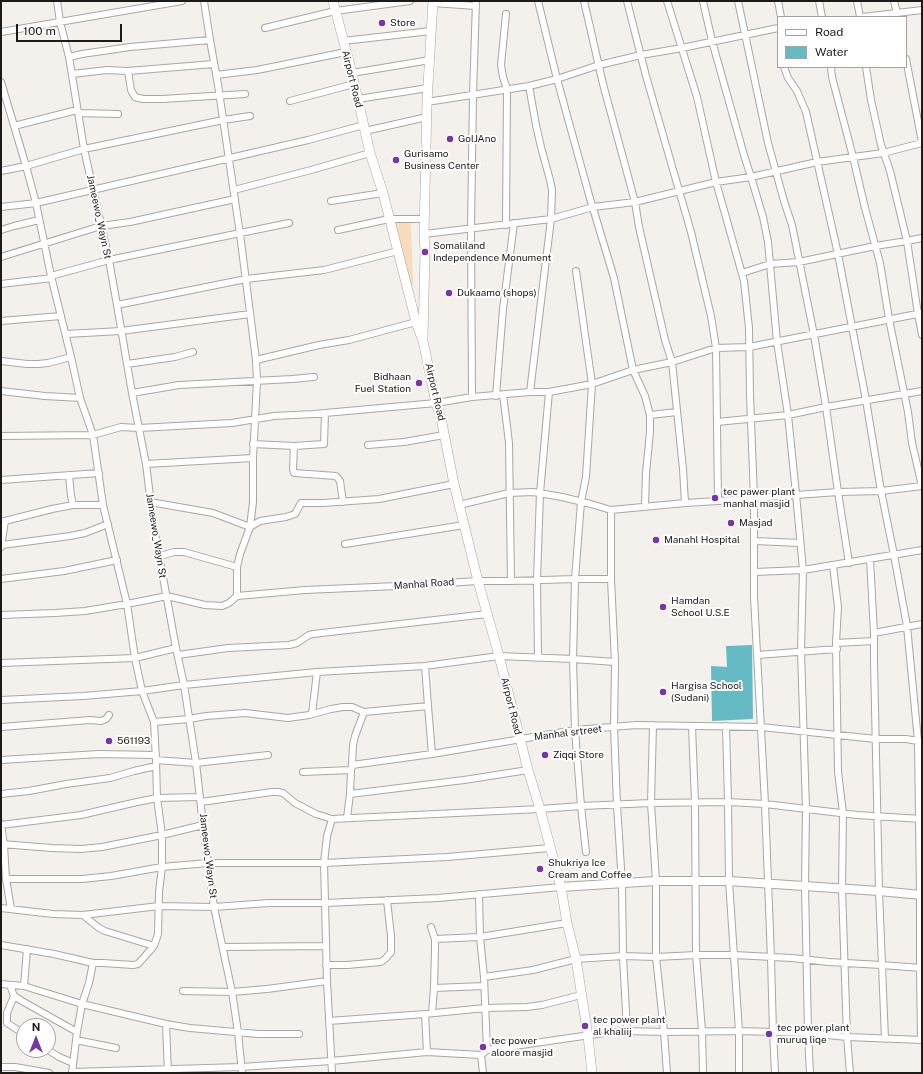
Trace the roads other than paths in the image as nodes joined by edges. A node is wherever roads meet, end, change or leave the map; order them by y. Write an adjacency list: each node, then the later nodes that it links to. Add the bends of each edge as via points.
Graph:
1 (57, 1): 26 (street, Jameewo_Wayn St)
2 (182, 1): 26 (street)
3 (204, 1): 32 (street)
4 (333, 1): 19 (main road, Airport Road)
5 (410, 1): 19 (street)
6 (538, 1): 50 (street)
7 (584, 1): 42 (street)
8 (627, 1): 37 (street)
9 (667, 1): 35 (street)
10 (703, 1): 34 (street)
11 (738, 1): 31 (street)
12 (778, 1): 22 (street)
13 (819, 1): 23 (street)
14 (857, 1): 24 (street)
15 (894, 1): 21 (street)
16 (433, 2): 17 (street); 29 (main road, Airport Road)
17 (476, 4): 57 (street)
18 (922, 10): 21 (street)
19 (335, 11): 27 (street); 33 (main road, Airport Road)
20 (506, 14): 55 (street, via 501,65)
21 (897, 15): 25 (street)
22 (781, 16)
23 (822, 16)
24 (860, 16)
25 (880, 16)
26 (60, 22): 30 (street); 38 (street, Jameewo_Wayn St)
27 (265, 28)
28 (777, 28): 31 (street)
29 (431, 31): 33 (street); 39 (main road, Airport Road)
30 (1, 32)
31 (745, 35): 34 (street); 78 (street)
32 (210, 40): 38 (street, via 130,47); 40 (street)
33 (343, 41): 36 (main road, Airport Road)
34 (712, 41): 35 (street); 79 (street)
35 (682, 48): 37 (street); 80 (street, via 697,98)
36 (346, 52): 47 (main road, Airport Road); 49 (street, via 257,70)
37 (641, 55): 42 (street); 83 (street)
38 (69, 57): 48 (street, Jameewo_Wayn St)
39 (430, 60): 47 (street); 54 (main road, Airport Road)
40 (214, 64): 46 (street); 49 (street)
41 (907, 64): 69 (street)
42 (599, 65): 50 (street); 87 (street)
43 (784, 68): 75 (street, via 806,112)
44 (831, 68): 73 (street)
45 (866, 68): 72 (street)
46 (128, 71): 48 (street, via 107,70); 58 (street, via 131,90 135,97 162,99)
47 (352, 73): 52 (main road, Airport Road)
48 (72, 74): 62 (street, Jameewo_Wayn St)
49 (216, 75): 58 (street)
50 (557, 79): 53 (street); 90 (street)
51 (1, 82): 67 (street)
52 (354, 84): 59 (main road, Airport Road); 60 (street)
53 (529, 86): 55 (street); 93 (street, via 552,190)
54 (428, 88): 59 (street); 61 (main road, Airport Road)
55 (507, 89): 57 (street); 97 (street)
56 (245, 94): 58 (street)
57 (473, 95): 61 (street); 99 (street)
58 (219, 96): 66 (street)
59 (358, 99): 68 (main road, Airport Road)
60 (290, 100)
61 (427, 102): 65 (main road, Airport Road)
62 (78, 112): 63 (street); 67 (street); 70 (street, Jameewo_Wayn St)
63 (118, 114)
64 (250, 116): 66 (street)
65 (427, 117): 68 (street); 92 (main road, Airport Road)
66 (223, 120): 70 (street); 74 (street)
67 (14, 126): 76 (street)
68 (364, 128): 71 (main road, Airport Road); 74 (street)
69 (922, 142): 72 (street)
70 (84, 149): 76 (street); 81 (street, Jameewo_Wayn St)
71 (370, 153): 82 (street); 84 (main road, Airport Road)
72 (883, 153): 73 (street); 105 (street, via 890,171)
73 (853, 157): 75 (street); 107 (street)
74 (229, 158): 81 (street); 82 (street)
75 (817, 162): 78 (street); 109 (street)
76 (26, 166): 77 (street); 88 (street)
77 (1, 171)
78 (776, 171): 79 (street); 112 (street, via 792,224)
79 (751, 177): 80 (street); 113 (street, via 763,217)
80 (716, 182): 83 (street); 115 (street)
81 (94, 190): 88 (street); 98 (street, Jameewo_Wayn St)
82 (234, 190): 85 (street)
83 (679, 191): 87 (street); 134 (street, via 711,316)
84 (383, 193): 86 (street); 91 (main road, Airport Road)
85 (235, 199): 98 (street); 102 (street)
86 (331, 201)
87 (635, 202): 90 (street); 139 (street)
88 (36, 203): 89 (street); 94 (street)
89 (1, 207)
90 (593, 207): 93 (street); 141 (street, via 614,278)
91 (389, 219): 92 (street); 101 (street); 108 (main road, Airport Road)
92 (424, 219): 103 (main road, Airport Road)
93 (551, 219): 96 (street); 147 (street)
94 (39, 220): 100 (street); 106 (street)
95 (289, 224): 102 (street)
96 (514, 224): 97 (street); 152 (street, via 503,309)
97 (506, 225): 99 (street)
98 (102, 226): 106 (street); 111 (street, Jameewo_Wayn St)
99 (471, 228): 103 (street); 153 (street)
100 (1, 230)
101 (338, 230)
102 (240, 234): 111 (street); 117 (street)
103 (424, 234): 131 (main road, Airport Road)
104 (922, 238): 105 (street)
105 (907, 241): 107 (street); 120 (street)
106 (45, 244): 110 (street); 116 (street)
107 (875, 246): 109 (street); 123 (street)
108 (398, 251): 117 (street, via 324,270); 125 (main road, Airport Road)
109 (838, 254): 112 (street); 126 (street)
110 (1, 257)
111 (109, 260): 116 (street); 119 (street, Jameewo_Wayn St)
112 (799, 262): 113 (street); 129 (street)
113 (770, 264): 115 (street); 132 (street)
114 (576, 271): 144 (street)
115 (742, 273): 133 (street)
116 (51, 277): 118 (street); 122 (street)
117 (246, 279): 119 (street); 121 (street)
118 (1, 284)
119 (117, 305): 127 (street, Jameewo_Wayn St)
120 (920, 313): 123 (street); 130 (street)
121 (250, 314): 127 (street); 137 (street)
122 (61, 316): 124 (street); 128 (street)
123 (889, 319): 126 (street); 150 (street)
124 (1, 321)
125 (416, 322): 131 (main road, Airport Road); 137 (street, via 349,340)
126 (853, 327): 129 (street); 155 (street)
127 (121, 331): 128 (street); 140 (street, Jameewo_Wayn St)
128 (66, 334): 136 (street)
129 (814, 335): 132 (street); 157 (street)
130 (922, 335)
131 (423, 341): 156 (main road, Airport Road)
132 (777, 342): 133 (street); 161 (street)
133 (749, 347): 134 (street); 163 (street)
134 (716, 348): 139 (street); 164 (street)
135 (193, 352): 140 (street)
136 (71, 357): 138 (street, via 38,364); 154 (street)
137 (256, 360): 143 (street)
138 (1, 361)
139 (672, 362): 141 (street); 158 (street)
140 (127, 364): 149 (street, Jameewo_Wayn St)
141 (633, 370): 144 (street); 160 (street, via 645,396)
142 (314, 377): 143 (street)
143 (257, 381): 149 (street, via 179,385); 162 (street)
144 (592, 384): 148 (street); 188 (street, via 586,477)
145 (1, 391): 154 (street)
146 (922, 391): 150 (street)
147 (530, 392): 148 (street); 151 (street)
148 (548, 392): 182 (street)
149 (132, 393): 165 (street, Jameewo_Wayn St)
150 (904, 394): 155 (street); 178 (street)
151 (503, 395): 152 (street); 181 (street, via 507,426)
152 (496, 396): 153 (street)
153 (472, 397): 156 (street)
154 (80, 398): 168 (street)
155 (866, 400): 157 (street); 179 (street)
156 (436, 403): 159 (street); 166 (main road, Airport Road)
157 (826, 407): 161 (street); 180 (street)
158 (677, 412): 160 (street); 189 (street)
159 (326, 413): 162 (street); 171 (street, via 324,444)
160 (650, 415): 193 (street)
161 (788, 415): 163 (street); 183 (street)
162 (255, 418): 165 (street, via 232,423); 169 (street)
163 (751, 419): 164 (street); 184 (street)
164 (717, 422): 185 (street)
165 (139, 428): 168 (street, via 121,427); 173 (street, Jameewo_Wayn St)
166 (444, 435): 170 (street); 177 (main road, Airport Road)
167 (1, 436): 168 (street)
168 (93, 436): 174 (street)
169 (253, 444): 171 (street); 172 (street)
170 (368, 445)
171 (294, 446): 187 (street, via 294,473 336,476 340,481)
172 (252, 458): 173 (street); 198 (street, via 253,502)
173 (146, 464): 186 (street, Jameewo_Wayn St)
174 (99, 473): 175 (street); 191 (street)
175 (70, 475): 176 (street); 190 (street)
176 (1, 480)
177 (454, 484): 187 (street, via 379,499); 192 (main road, Airport Road)
178 (922, 486): 179 (street)
179 (881, 491): 180 (street); 204 (street)
180 (838, 492): 183 (street); 208 (street)
181 (509, 493): 182 (street); 192 (street); 218 (street)
182 (540, 493): 188 (street); 216 (street)
183 (796, 494): 184 (street); 200 (street)
184 (754, 498): 185 (street); 199 (street)
185 (718, 501): 189 (street)
186 (150, 502): 198 (street, via 213,513); 205 (street, Jameewo_Wayn St)
187 (343, 502): 198 (street, via 300,503 295,514 260,521)
188 (581, 502): 194 (street); 214 (street)
189 (685, 503): 193 (street)
190 (73, 505): 191 (street); 195 (street)
191 (103, 505): 196 (street)
192 (459, 505): 197 (main road, Airport Road)
193 (645, 506): 194 (street)
194 (611, 510): 215 (street)
195 (3, 522): 202 (street)
196 (108, 524): 202 (street, via 85,533); 207 (street)
197 (464, 525): 201 (street); 217 (main road, Airport Road)
198 (250, 527): 210 (street)
199 (755, 541): 200 (street); 212 (street)
200 (800, 543): 211 (street)
201 (345, 544)
202 (2, 547)
203 (922, 550): 204 (street)
204 (894, 555): 206 (street); 225 (street)
205 (160, 556): 210 (street, via 184,552); 219 (street, Jameewo_Wayn St)
206 (870, 559): 208 (street); 226 (street)
207 (116, 560): 213 (street, via 64,571); 221 (street)
208 (850, 563): 209 (street)
209 (833, 566): 211 (street); 228 (street, via 838,607)
210 (237, 567): 220 (street)
211 (802, 570): 212 (street); 230 (street)
212 (755, 572): 232 (street)
213 (1, 579)
214 (575, 579): 215 (street, Manhal Road); 216 (street, Manhal Road); 236 (street)
215 (611, 579): 237 (street)
216 (537, 580): 218 (street, Manhal Road); 235 (street)
217 (478, 581): 218 (street, Manhal Road); 220 (street, Manhal Road); 222 (main road, Airport Road)
218 (511, 581)
219 (166, 596): 220 (street, via 205,605 222,606); 221 (street); 229 (street, Jameewo_Wayn St)
220 (237, 596)
221 (127, 604): 223 (street, via 86,611); 234 (street)
222 (487, 614): 231 (street, via 313,634 289,645 228,648); 233 (main road, Airport Road)
223 (1, 615)
224 (922, 624): 225 (street)
225 (907, 626): 226 (street); 261 (street)
226 (874, 633): 227 (street)
227 (874, 641): 228 (street); 260 (street)
228 (836, 646): 230 (street); 258 (street)
229 (176, 648): 231 (street, Jameewo_Wayn St); 234 (street)
230 (801, 651): 232 (street); 257 (street)
231 (178, 655): 241 (street, Jameewo_Wayn St)
232 (757, 655): 253 (street)
233 (499, 656): 235 (street); 239 (street); 259 (main road, Airport Road)
234 (135, 658): 238 (street); 242 (street)
235 (538, 658): 236 (street)
236 (573, 659): 237 (street); 256 (street)
237 (615, 662): 255 (street)
238 (1, 663)
239 (425, 666): 240 (street); 244 (street)
240 (318, 672): 241 (street); 246 (street)
241 (184, 685): 242 (street); 248 (street, Jameewo_Wayn St)
242 (142, 691): 243 (street); 249 (street)
243 (1, 700)
244 (428, 706): 245 (street); 262 (street)
245 (364, 712): 246 (street, via 352,707 343,707); 267 (street, via 353,745)
246 (312, 714): 248 (street, via 288,718 245,713)
247 (110, 715): 254 (street, via 101,721)
248 (189, 719): 249 (street); 266 (street, Jameewo_Wayn St)
249 (154, 722): 265 (street)
250 (652, 725): 251 (street, Manhal srtreet); 255 (street, Manhal srtreet); 275 (street)
251 (692, 726): 252 (street, Manhal srtreet); 276 (street)
252 (726, 726): 253 (street, Manhal srtreet); 274 (street)
253 (761, 726): 257 (street, Manhal srtreet); 277 (street)
254 (1, 727)
255 (614, 727): 256 (street, Manhal srtreet); 278 (street)
256 (575, 730): 259 (street, Manhal srtreet); 279 (street)
257 (803, 731): 258 (street, Manhal srtreet); 281 (street)
258 (838, 734): 260 (street, Manhal srtreet); 282 (street)
259 (519, 739): 262 (street, Manhal srtreet); 268 (main road, Airport Road)
260 (876, 739): 261 (street, Manhal srtreet, via 906,739); 283 (street)
261 (920, 742): 286 (street)
262 (432, 754): 267 (street, Manhal srtreet)
263 (268, 755): 266 (street)
264 (1, 760): 265 (street, via 99,754)
265 (156, 760): 266 (street); 270 (street, via 134,771 110,778); 272 (street)
266 (196, 763): 273 (street, Jameewo_Wayn St)
267 (352, 768): 269 (street, Manhal srtreet); 271 (street)
268 (528, 770): 271 (street); 280 (main road, Airport Road)
269 (303, 772)
270 (1, 794)
271 (350, 794): 284 (street)
272 (157, 798): 273 (street); 288 (street, via 81,815); 289 (street)
273 (201, 799): 285 (street, via 278,792 316,814); 287 (street, Jameewo_Wayn St)
274 (728, 802): 276 (street); 277 (street); 299 (street)
275 (652, 803): 276 (street); 278 (street); 297 (street)
276 (695, 803): 298 (street)
277 (765, 804): 281 (street); 301 (street)
278 (617, 805): 279 (street); 300 (street)
279 (581, 806): 280 (street); 292 (street)
280 (540, 809): 284 (street); 291 (main road, Airport Road)
281 (806, 809): 282 (street); 302 (street)
282 (842, 813): 283 (street); 304 (street)
283 (878, 817): 286 (street); 305 (street)
284 (347, 818): 285 (street)
285 (332, 819): 294 (street)
286 (920, 819): 307 (street)
287 (203, 824): 289 (street); 293 (street, Jameewo_Wayn St)
288 (1, 825): 290 (street)
289 (162, 835): 290 (street, via 81,849); 295 (street)
290 (3, 844): 296 (street)
291 (550, 848): 294 (street); 303 (main road, Airport Road)
292 (586, 852)
293 (208, 863): 294 (street); 295 (street); 311 (street, Jameewo_Wayn St)
294 (324, 863): 309 (street)
295 (162, 867): 296 (street, via 82,879); 310 (street)
296 (6, 879): 313 (street)
297 (656, 881): 298 (street); 300 (street); 327 (street)
298 (696, 881): 299 (street); 324 (street)
299 (729, 881): 301 (street); 325 (street)
300 (622, 884): 303 (street); 326 (street)
301 (768, 884): 302 (street); 328 (street)
302 (805, 886): 304 (street); 330 (street)
303 (561, 887): 306 (street); 315 (main road, Airport Road)
304 (842, 888): 305 (street); 331 (street)
305 (879, 891): 307 (street); 334 (street)
306 (479, 894): 308 (street); 317 (street)
307 (921, 895): 335 (street)
308 (387, 900): 309 (street); 333 (street, via 391,936 390,952 386,958 381,962)
309 (326, 903): 311 (street, via 269,903); 321 (street)
310 (159, 906): 311 (street); 314 (street); 320 (street, via 158,934)
311 (214, 907): 322 (street, Jameewo_Wayn St)
312 (1, 908): 313 (street)
313 (11, 910): 314 (street)
314 (83, 915): 320 (street, via 105,931)
315 (567, 923): 317 (street); 329 (main road, Airport Road)
316 (431, 927): 318 (street)
317 (480, 937): 318 (street); 336 (street)
318 (435, 939): 342 (street)
319 (1, 945): 323 (street)
320 (154, 946): 332 (street, via 136,965)
321 (326, 946): 322 (street); 333 (street)
322 (223, 947): 344 (street, Jameewo_Wayn St)
323 (27, 949): 332 (street); 340 (street)
324 (696, 955): 325 (street); 327 (street); 355 (street)
325 (734, 955): 328 (street); 356 (street)
326 (623, 956): 327 (street); 329 (street); 354 (street)
327 (656, 957): 359 (street)
328 (771, 958): 330 (street); 360 (street)
329 (576, 959): 336 (street, via 534,970); 345 (main road, Airport Road)
330 (807, 960): 331 (street); 361 (street)
331 (845, 962): 334 (street); 364 (street)
332 (92, 963): 347 (street)
333 (326, 965): 337 (street)
334 (881, 965): 335 (street); 365 (street)
335 (921, 968): 367 (street)
336 (484, 977): 341 (street)
337 (327, 981): 344 (street); 351 (street)
338 (1, 984): 339 (street)
339 (10, 985): 340 (street); 346 (street)
340 (24, 986): 347 (street)
341 (484, 986): 342 (street); 348 (street)
342 (434, 988): 349 (street)
343 (183, 991): 344 (street)
344 (232, 992): 358 (street, Jameewo_Wayn St)
345 (581, 995): 348 (street, via 542,1005); 363 (main road, Airport Road)
346 (14, 996): 353 (street, via 7,1013 7,1023); 357 (street)
347 (82, 1004): 352 (street); 357 (street)
348 (484, 1008): 349 (street); 369 (street)
349 (432, 1013): 350 (street)
350 (425, 1014): 351 (street); 370 (street)
351 (329, 1022): 373 (street)
352 (166, 1024): 358 (street); 377 (street)
353 (16, 1029)
354 (628, 1031): 359 (street); 363 (street)
355 (702, 1031): 356 (street); 359 (street); 384 (street)
356 (738, 1031): 360 (street); 385 (street)
357 (77, 1032): 366 (street)
358 (238, 1032): 362 (street); 376 (street, Jameewo_Wayn St)
359 (664, 1032): 383 (street)
360 (773, 1032): 361 (street); 386 (street)
361 (808, 1033): 364 (street); 387 (street)
362 (299, 1034)
363 (588, 1036): 369 (street); 382 (main road, Airport Road)
364 (847, 1037): 365 (street); 388 (street)
365 (885, 1039): 367 (street)
366 (76, 1040): 368 (street); 374 (street)
367 (922, 1040)
368 (116, 1048)
369 (487, 1050): 372 (street)
370 (427, 1052): 372 (street); 373 (street)
371 (56, 1055): 374 (street)
372 (481, 1055): 381 (street)
373 (331, 1061): 376 (street); 380 (street)
374 (73, 1063): 378 (street)
375 (1, 1067): 379 (street)
376 (242, 1070): 377 (street)
377 (168, 1071): 378 (street)
378 (72, 1072)
379 (48, 1073)
380 (332, 1073)
381 (483, 1073)
382 (592, 1073)
383 (666, 1073)
384 (703, 1073)
385 (739, 1073)
386 (775, 1073)
387 (810, 1073)
388 (850, 1073)

